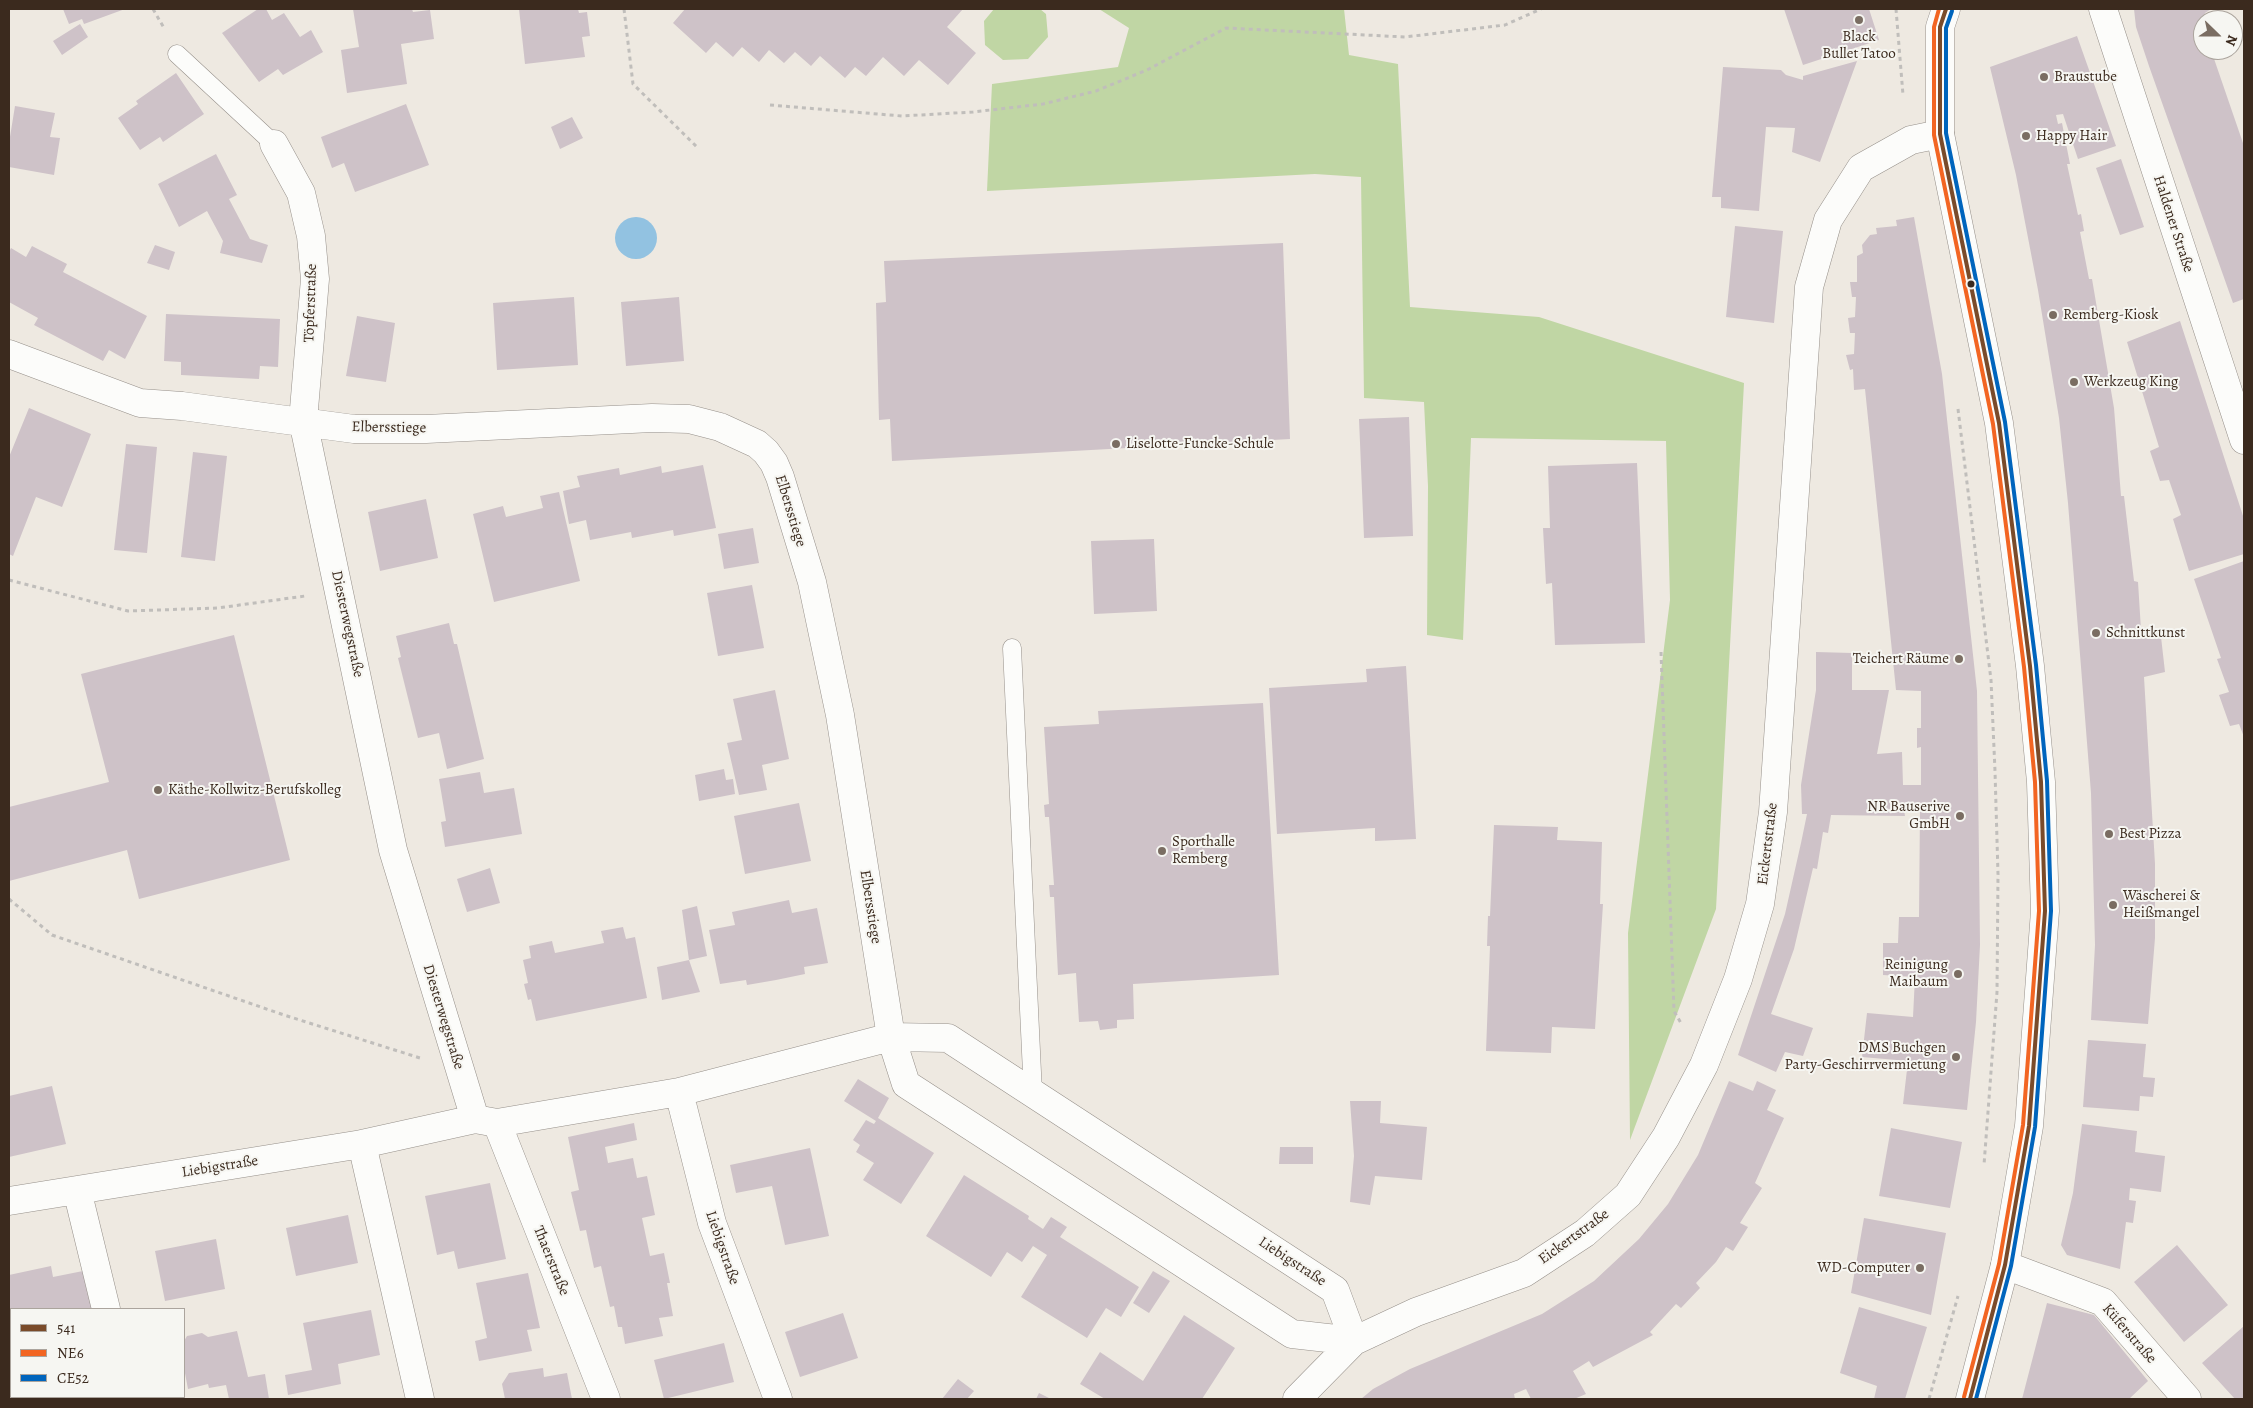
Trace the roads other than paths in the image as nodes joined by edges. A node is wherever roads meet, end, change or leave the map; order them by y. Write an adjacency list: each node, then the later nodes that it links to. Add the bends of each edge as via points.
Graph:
1 (1946, 9): 4 (street, via 1940,27)
2 (2103, 9): 8 (street, Haldener Straße)
3 (177, 54): 5 (lane, Töpferstraße)
4 (1940, 134): 17 (street, via 1999,424 2030,666 2041,782 2045,912 2030,1116); 19 (street, Eickertstraße, via 1911,140 1861,168 1828,220 1809,287 1773,812 1760,904 1738,979 1704,1066 1666,1137 1628,1195 1584,1233 1524,1273 1416,1312)
5 (274, 144): 7 (street, Töpferstraße, via 301,193 311,236 315,279)
6 (9, 354): 7 (street, via 140,403)
7 (303, 421): 10 (street, Elbersstiege, via 354,428 426,429 689,419 734,432 766,452 780,477 812,582 840,715); 13 (street, Diesterwegstraße, via 393,850 459,1070)
8 (2244, 440)
9 (1012, 648): 12 (lane)
10 (891, 1037): 11 (street, Liebigstraße); 12 (street, Liebigstraße, via 948,1038); 19 (street, via 906,1084 1292,1334)
11 (679, 1092): 13 (street, Liebigstraße); 22 (street, Liebigstraße, via 712,1223)
12 (1033, 1094): 19 (street, Liebigstraße, via 1335,1290)
13 (486, 1121): 14 (street, Liebigstraße); 21 (street, Thaerstraße)
14 (362, 1144): 15 (street, Liebigstraße); 20 (street)
15 (77, 1190): 16 (street, Liebigstraße); 18 (street)
16 (9, 1201)
17 (2005, 1265): 24 (street); 25 (street, Küferstraße, via 2103,1302)
18 (106, 1308)
19 (1354, 1341): 23 (street, Eickertstraße)
20 (420, 1399)
21 (606, 1399)
22 (778, 1399)
23 (1297, 1399)
24 (1970, 1399)
25 (2187, 1399)

